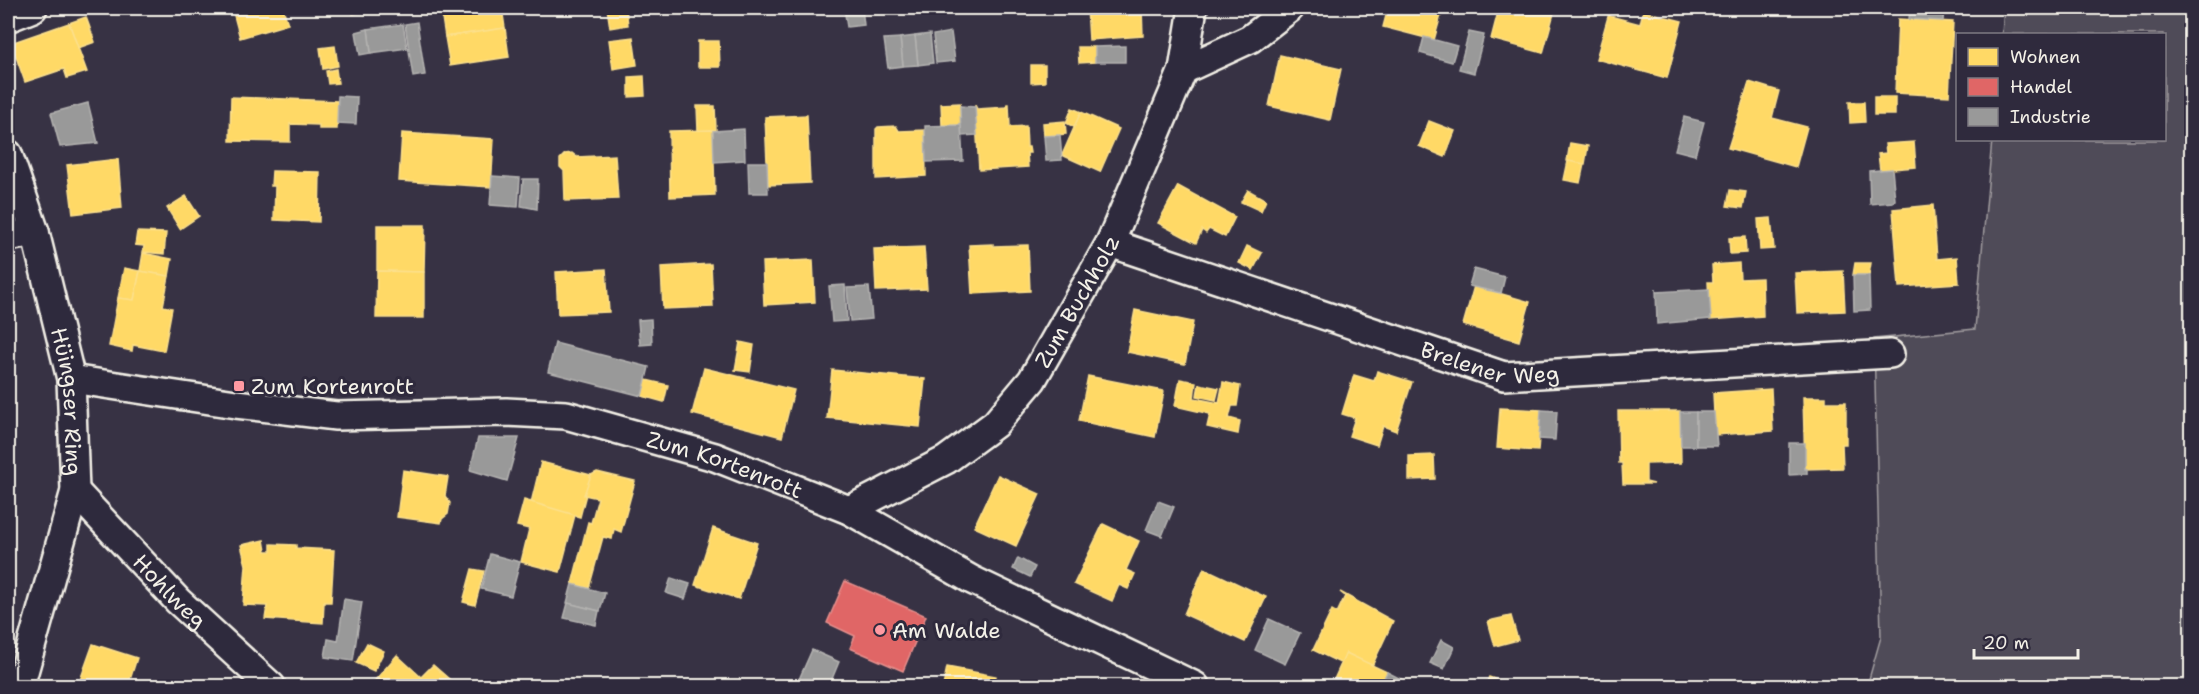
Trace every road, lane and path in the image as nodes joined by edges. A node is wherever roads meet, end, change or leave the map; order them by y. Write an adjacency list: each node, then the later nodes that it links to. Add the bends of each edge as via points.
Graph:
1 (33, 8): 4 (street)
2 (1193, 8): 5 (street, Zum Buchholz)
3 (1290, 8): 5 (street, via 1250,39)
4 (8, 18)
5 (1182, 70): 9 (street, Zum Buchholz)
6 (8, 154): 7 (street, Hüingser Ring)
7 (35, 232): 8 (street); 11 (street, Hüingser Ring)
8 (8, 237)
9 (1110, 243): 10 (street, Brelener Weg, via 1504,376); 13 (street, Zum Buchholz, via 1032,380 995,424 946,460)
10 (1890, 354)
11 (71, 379): 12 (street, Hüingser Ring); 13 (street, Zum Kortenrott, via 336,416 506,412 566,415 715,457)
12 (75, 491): 14 (street, Hüingser Ring); 15 (street, Hohlweg, via 178,601)
13 (849, 510): 16 (street, Zum Kortenrott, via 972,580)
14 (20, 687)
15 (271, 687)
16 (1195, 687)

